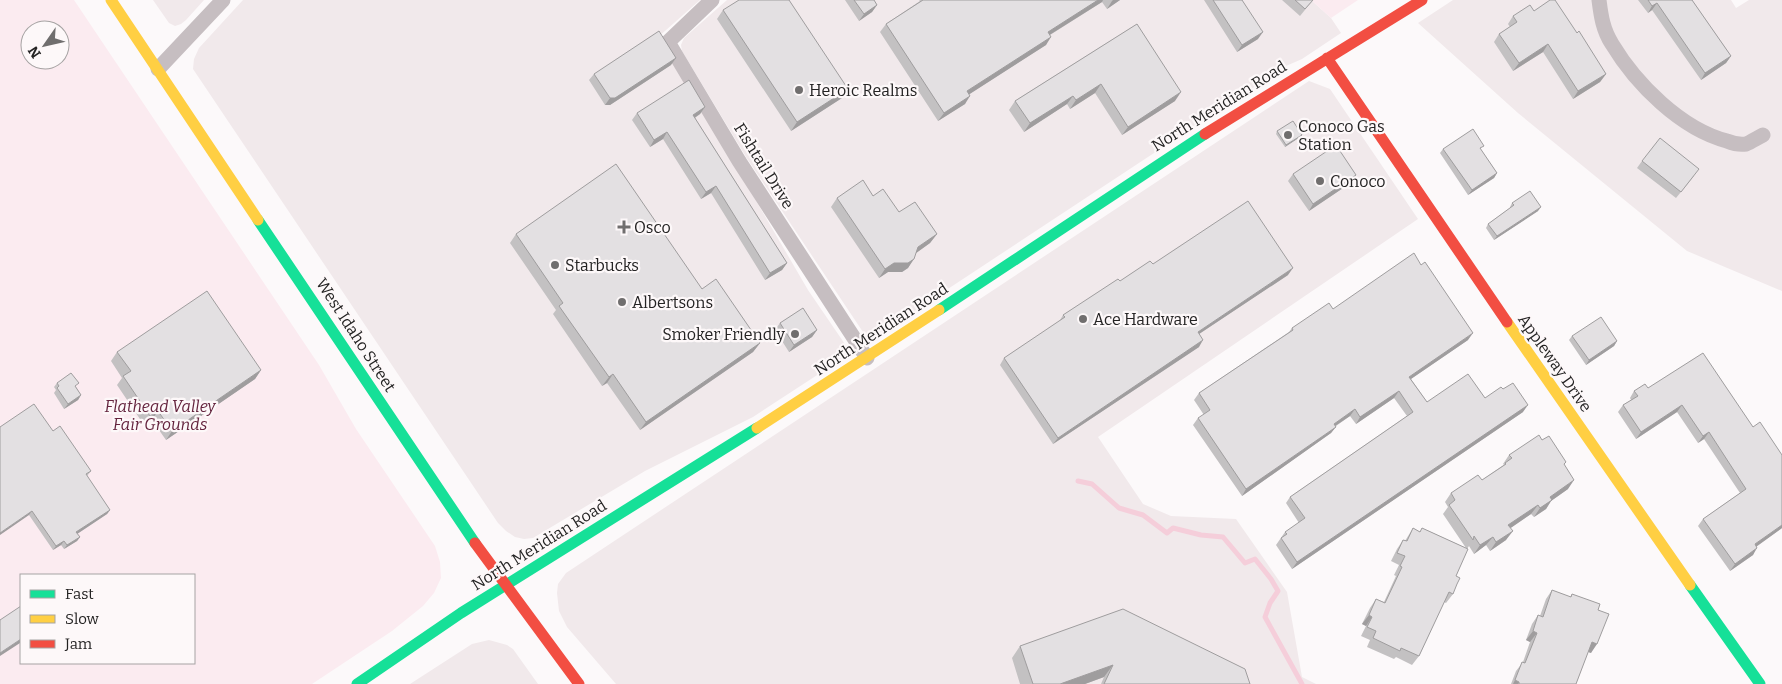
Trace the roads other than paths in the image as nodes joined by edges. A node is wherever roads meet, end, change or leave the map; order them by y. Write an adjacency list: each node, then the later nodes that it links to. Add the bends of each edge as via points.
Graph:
1 (111, 0): 7 (main road, West Idaho Street)
2 (223, 0): 7 (street)
3 (712, 0): 9 (street, Fishtail Drive, via 668,42)
4 (1422, 0): 6 (main road, North Meridian Road)
5 (1599, 0): 8 (street, via 1602,23 1612,44 1632,72 1674,114 1713,138 1735,144 1745,144)
6 (1327, 58): 9 (main road, North Meridian Road, via 1205,134); 13 (main road, Appleway Drive, via 1518,339)
7 (158, 69): 10 (main road, West Idaho Street)
8 (1763, 135)
9 (867, 358): 10 (main road, North Meridian Road)
10 (504, 585): 11 (main road, North Meridian Road); 12 (main road, West Idaho Street)
11 (357, 684)
12 (579, 684)
13 (1760, 684)

